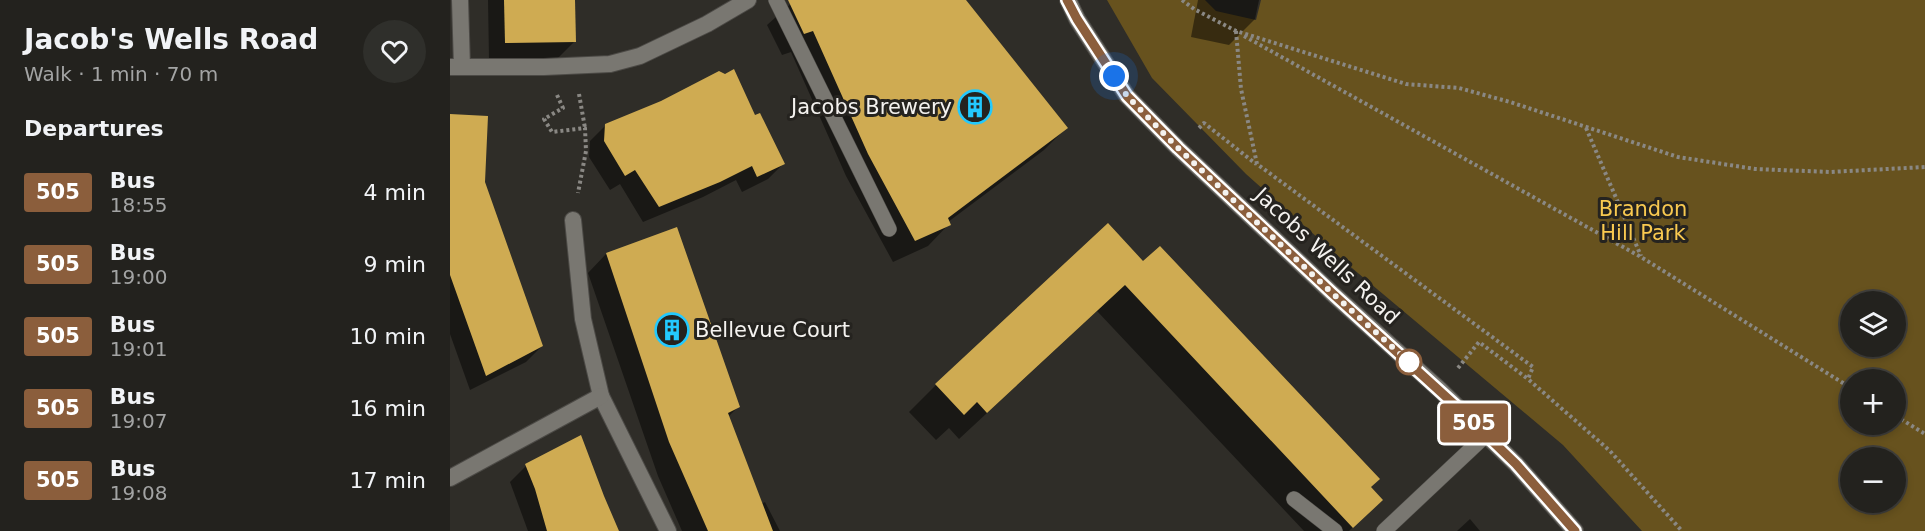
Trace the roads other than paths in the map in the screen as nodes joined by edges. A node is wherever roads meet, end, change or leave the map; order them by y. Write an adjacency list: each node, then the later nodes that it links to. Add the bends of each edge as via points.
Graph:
1 (460, 0): 5 (street)
2 (748, 0): 5 (street, via 640,56 610,64)
3 (776, 0): 7 (lane)
4 (1068, 0): 9 (street, Jacobs Wells Road, via 1127,96)
5 (456, 67)
6 (573, 220): 8 (street, via 583,319)
7 (889, 229)
8 (602, 396): 10 (street); 12 (street)
9 (1486, 435): 14 (lane); 15 (street, Jacobs Wells Road)
10 (450, 478)
11 (1294, 499): 13 (lane)
12 (668, 531)
13 (1335, 531)
14 (1384, 531)
15 (1575, 531)

